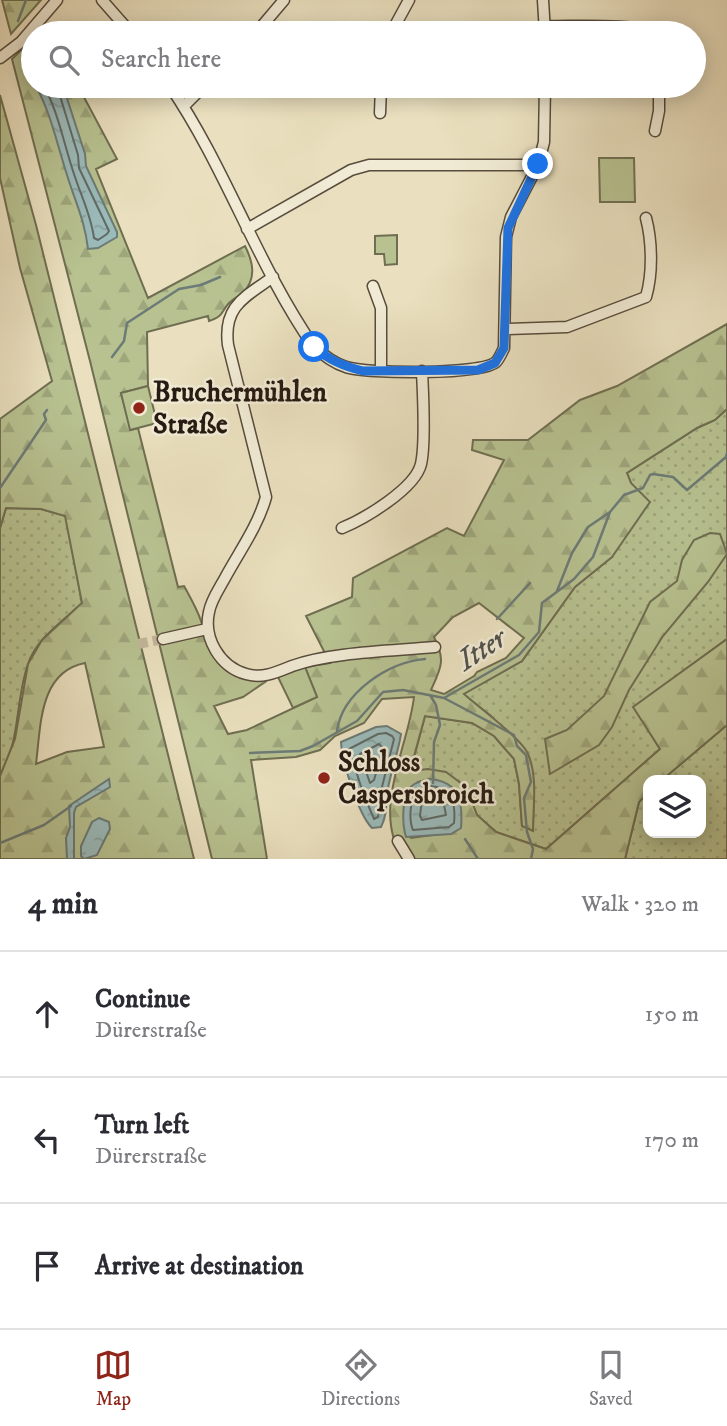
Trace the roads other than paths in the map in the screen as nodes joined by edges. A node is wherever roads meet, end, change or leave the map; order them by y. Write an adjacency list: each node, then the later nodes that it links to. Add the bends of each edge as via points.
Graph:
1 (57, 0): 6 (street)
2 (102, 0): 7 (street)
3 (284, 0): 8 (street)
4 (410, 0): 9 (street)
5 (543, 0): 10 (street)
6 (39, 21)
7 (120, 21)
8 (267, 21)
9 (398, 21)
10 (544, 21)
11 (21, 41): 12 (street)
12 (0, 58)
13 (178, 98): 18 (street)
14 (192, 98): 18 (street)
15 (381, 98): 19 (street)
16 (545, 98): 21 (street, via 544,142)
17 (659, 98): 20 (street)
18 (184, 106): 23 (street)
19 (380, 113)
20 (655, 131)
21 (538, 164): 23 (street, via 369,164); 26 (street, via 508,228)
22 (646, 218): 26 (street, via 646,297 567,327)
23 (247, 229): 24 (street)
24 (273, 277): 27 (street, via 314,347 345,367); 30 (street, via 240,301 227,325 266,497 211,604)
25 (373, 286): 27 (street, via 380,307)
26 (505, 329): 28 (street, via 504,348 495,363 478,370)
27 (381, 371): 28 (street)
28 (422, 371): 29 (street, via 421,466 412,480 364,519)
29 (342, 528)
30 (207, 629): 31 (street); 32 (street, via 221,658 246,675 261,676 310,661)
31 (163, 639)
32 (435, 647)
33 (398, 841): 34 (street)
34 (409, 859)

